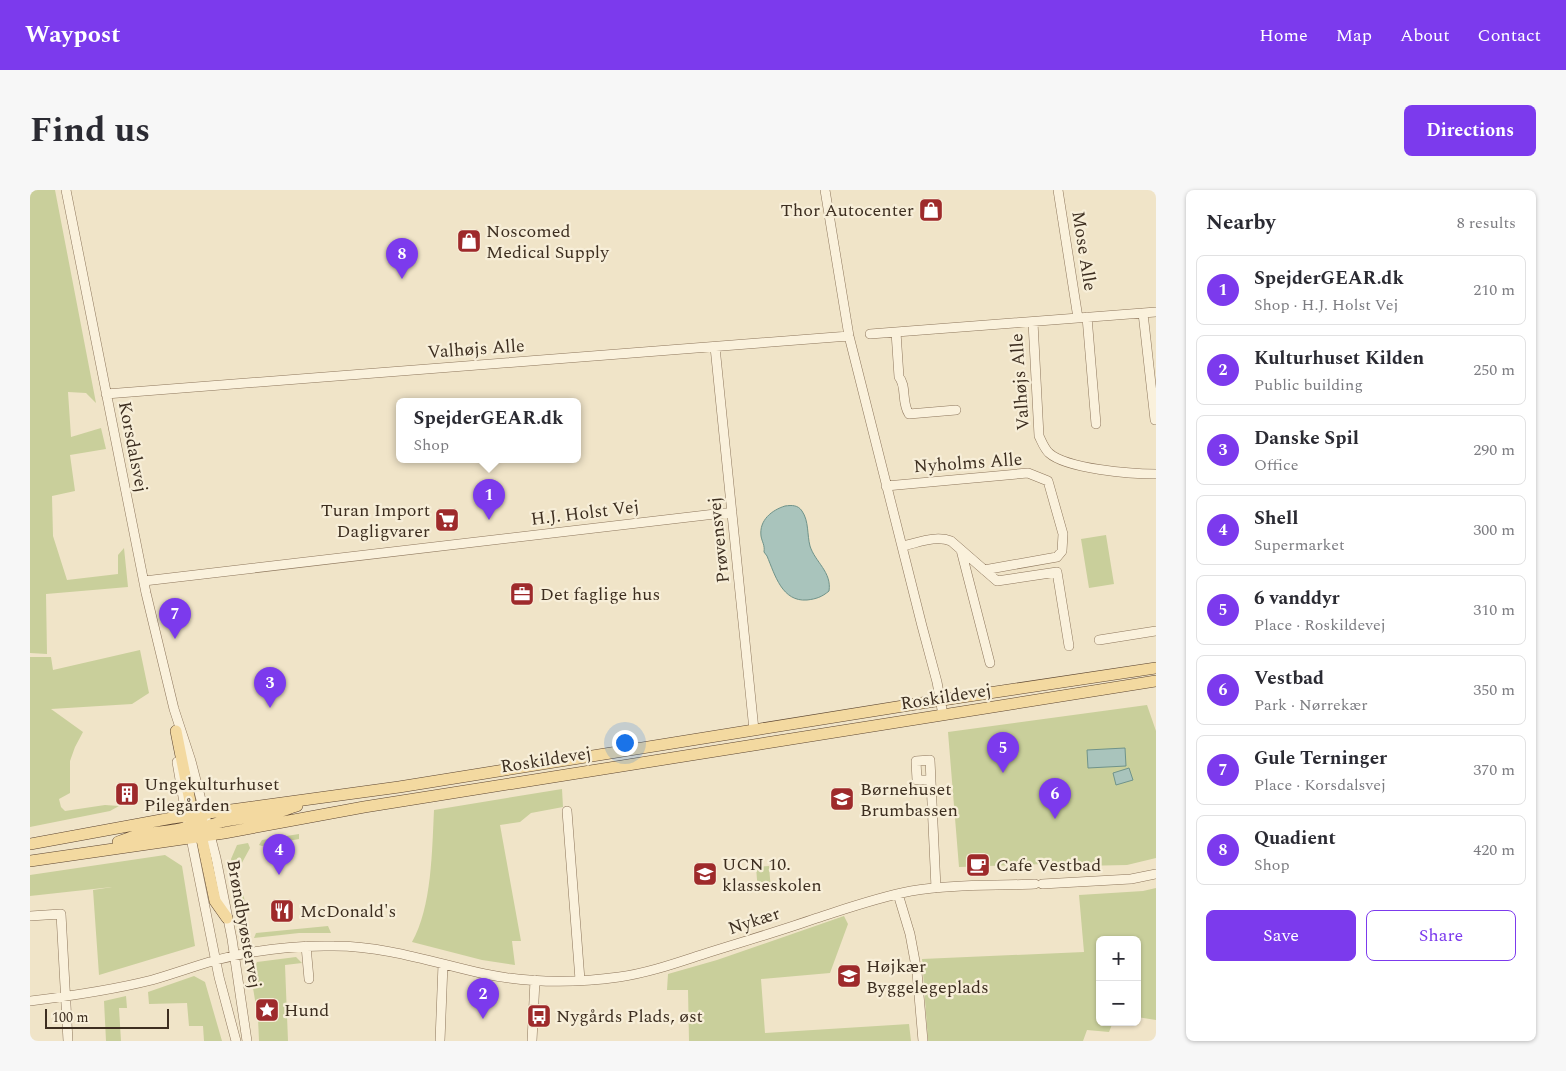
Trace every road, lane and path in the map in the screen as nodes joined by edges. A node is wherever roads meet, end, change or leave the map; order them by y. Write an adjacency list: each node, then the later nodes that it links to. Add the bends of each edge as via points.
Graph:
1 (66, 190): 12 (street, Korsdalsvej)
2 (825, 190): 10 (street)
3 (1058, 190): 6 (street, Mose Alle)
4 (1156, 312): 5 (street, Valhøjs Alle)
5 (1143, 313): 6 (street, Valhøjs Alle); 14 (street)
6 (1083, 318): 7 (street, Valhøjs Alle); 15 (street)
7 (1033, 322): 8 (street, Valhøjs Alle); 16 (street, Valhøjs Alle, via 1039,436 1043,446 1062,460 1110,471)
8 (896, 332): 9 (street, Valhøjs Alle); 13 (street, via 899,378 909,414)
9 (870, 334)
10 (849, 336): 11 (street, Valhøjs Alle); 17 (street)
11 (715, 347): 12 (street, Valhøjs Alle); 18 (street, Prøvensvej)
12 (106, 394): 22 (street, Korsdalsvej)
13 (956, 410)
14 (1155, 420)
15 (1096, 424)
16 (1156, 474)
17 (886, 486): 19 (street); 21 (street, Nyholms Alle, via 1028,474 1048,481 1063,534 1062,551 1057,558)
18 (732, 512): 22 (street, H.J. Holst Vej); 32 (street, Prøvensvej)
19 (902, 546): 20 (street, via 944,538); 29 (street)
20 (961, 550): 21 (street); 26 (street)
21 (984, 570): 25 (street, via 997,581 1057,572)
22 (144, 581): 30 (street, Korsdalsvej)
23 (1156, 631): 24 (street)
24 (1099, 640)
25 (1069, 646)
26 (990, 663)
27 (1156, 668): 29 (main road, Roskildevej)
28 (1156, 681): 31 (main road, Roskildevej)
29 (940, 700): 31 (street); 32 (main road, Roskildevej)
30 (174, 709): 33 (street, Korsdalsvej); 36 (street, Korsdalsvej, via 191,761)
31 (943, 715): 36 (main road, Roskildevej, via 412,799)
32 (754, 730): 36 (main road, Roskildevej, via 322,798 276,813)
33 (176, 731): 36 (main road)
34 (931, 780): 40 (street)
35 (567, 810): 50 (street)
36 (198, 826): 37 (main road, Roskildevej); 38 (main road, via 139,835 98,850); 43 (main road, via 215,901); 46 (street, Brøndbyøstervej)
37 (30, 844)
38 (30, 861)
39 (1156, 874): 40 (street, Nykær, via 1131,879)
40 (936, 888): 41 (street, Nykær)
41 (898, 894): 50 (street, Nykær, via 645,972); 58 (street, via 917,972)
42 (30, 916): 51 (street, via 61,914)
43 (227, 918): 45 (street, Brøndbyøstervej)
44 (306, 946): 45 (street, Nykær); 47 (street, Nykær, via 368,947); 48 (street)
45 (234, 956): 46 (street, Nykær); 55 (street, Brøndbyøstervej)
46 (217, 960): 51 (street, Nykær, via 151,980); 54 (street, Brøndbyøstervej)
47 (443, 964): 49 (street, Nykær, via 487,975); 56 (street)
48 (309, 979)
49 (534, 980): 50 (street, Nykær); 57 (street)
50 (580, 980)
51 (66, 997): 52 (street, Nykær); 53 (street)
52 (30, 1002)
53 (68, 1041)
54 (236, 1041)
55 (247, 1041)
56 (440, 1041)
57 (532, 1041)
58 (923, 1041)

